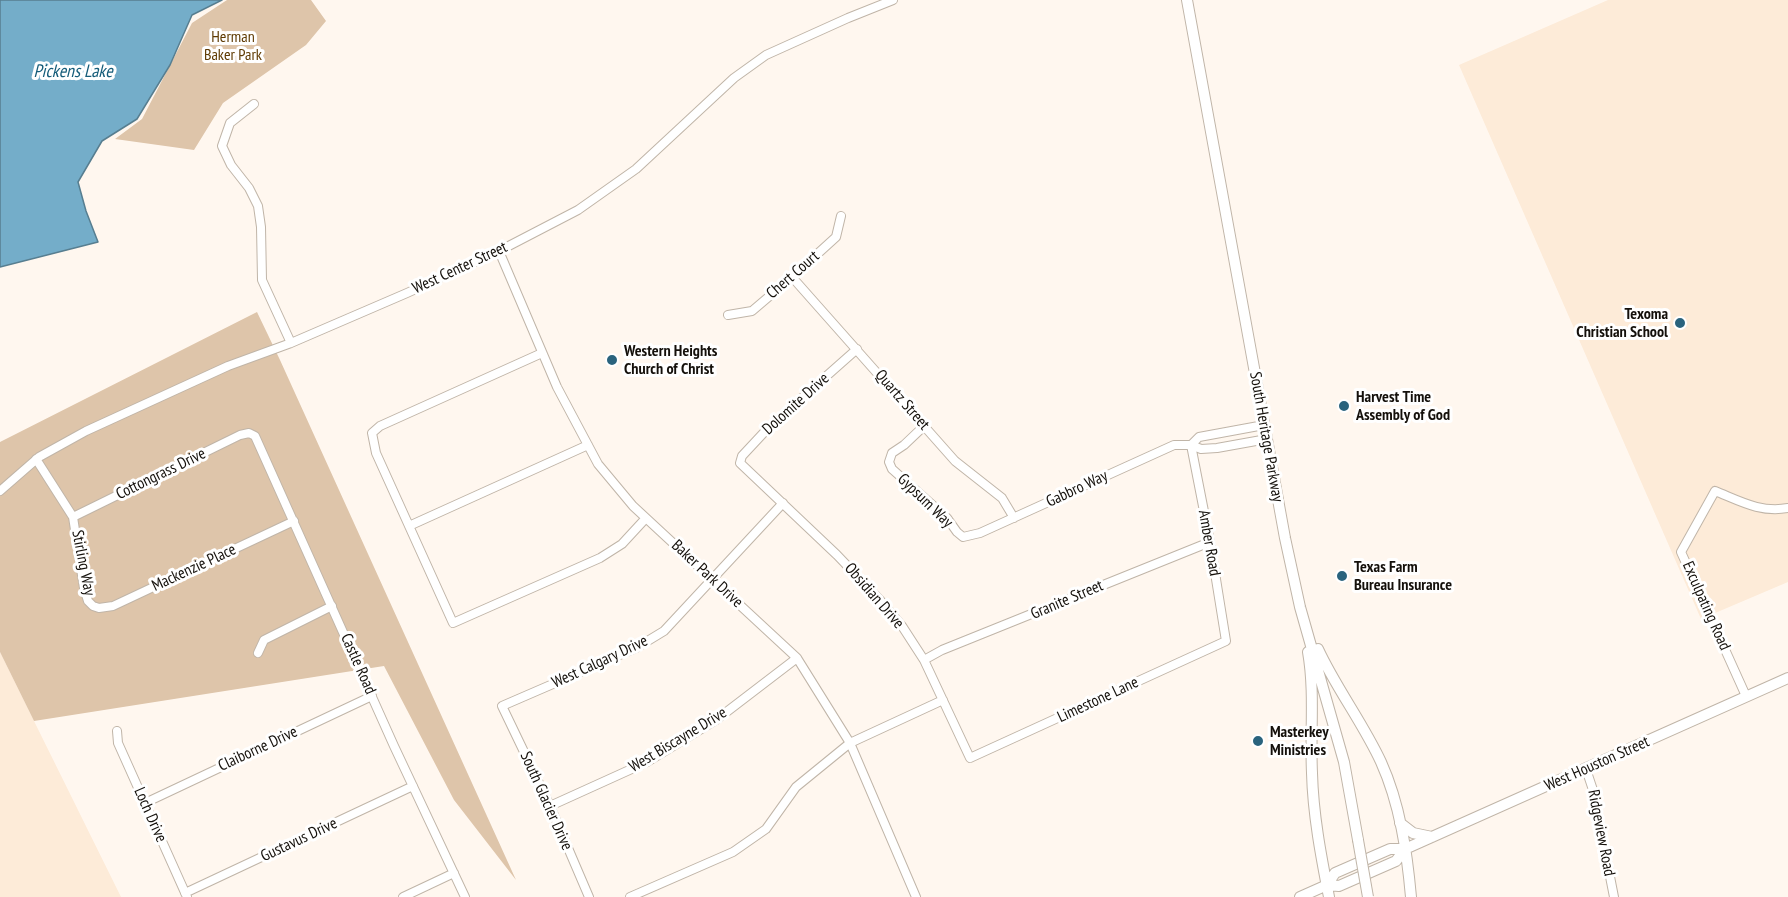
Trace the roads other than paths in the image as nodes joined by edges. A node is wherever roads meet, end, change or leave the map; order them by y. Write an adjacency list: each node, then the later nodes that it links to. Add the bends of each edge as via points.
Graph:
1 (893, 0): 5 (street, West Center Street, via 766,55 734,78 636,169 578,210)
2 (1187, 0): 11 (main road, South Heritage Parkway)
3 (254, 104): 8 (street, via 230,123 222,146 258,206 262,280)
4 (841, 216): 6 (street, Chert Court, via 837,237)
5 (499, 251): 8 (street, West Center Street); 10 (street, Baker Park Drive)
6 (792, 278): 7 (street, Chert Court, via 752,310); 9 (street, Quartz Street)
7 (728, 315)
8 (291, 343): 17 (street, West Center Street, via 137,407)
9 (857, 349): 12 (street, Quartz Street); 18 (street, Dolomite Drive, via 770,426)
10 (542, 353): 15 (street, Baker Park Drive); 26 (street, via 372,433 376,453)
11 (1264, 425): 14 (main road, South Heritage Parkway); 16 (street, Gabbro Way, via 1199,437)
12 (924, 426): 24 (street, Quartz Street, via 955,461 1002,498); 27 (street, Gypsum Way, via 892,453 889,462)
13 (249, 433): 22 (street, Cottongrass Drive); 25 (street, Castle Road, via 259,442)
14 (1267, 439): 16 (street, Gabbro Way, via 1216,448); 32 (main road, South Heritage Parkway)
15 (588, 445): 23 (street, Baker Park Drive, via 598,464); 26 (street)
16 (1191, 445): 24 (street, Gabbro Way, via 1174,445); 28 (street, Amber Road)
17 (36, 459): 19 (street, West Center Street); 22 (street, Stirling Way)
18 (740, 463): 20 (street, Obsidian Drive)
19 (0, 491)
20 (783, 503): 29 (street, West Calgary Drive); 36 (street, Obsidian Drive, via 880,600)
21 (1788, 508): 39 (street, Exculpating Road, via 1761,509 1715,491 1681,552)
22 (73, 517): 30 (street, Stirling Way, via 84,588)
23 (646, 518): 26 (street, via 614,550 453,623); 29 (street, Baker Park Drive)
24 (1014, 518): 27 (street, Gabbro Way)
25 (294, 521): 30 (street, Mackenzie Place, via 112,606); 31 (street, Castle Road)
26 (409, 526)
27 (963, 537)
28 (1210, 542): 33 (street, Amber Road); 36 (street, Granite Street)
29 (713, 579): 35 (street, Baker Park Drive); 41 (street, West Calgary Drive, via 664,631 636,648)
30 (93, 606)
31 (332, 606): 34 (street, via 264,640); 38 (street, Castle Road)
32 (1300, 607): 49 (main road, via 1322,658 1381,763); 53 (main road, via 1313,712 1313,800); 62 (main road, South Heritage Parkway, bridge, via 1344,762)
33 (1226, 641): 44 (street, Limestone Lane)
34 (258, 653)
35 (797, 658): 43 (street, Baker Park Drive); 48 (street, West Biscayne Drive, via 716,720 647,762)
36 (924, 660): 40 (street, Obsidian Drive)
37 (1788, 678): 39 (main road, West Houston Street)
38 (372, 696): 46 (street, Castle Road); 47 (street, Claiborne Drive)
39 (1746, 696): 45 (main road, West Houston Street)
40 (943, 700): 43 (street); 44 (street, Obsidian Drive)
41 (502, 706): 48 (street, South Glacier Drive)
42 (117, 731): 47 (street, Loch Drive, via 118,743)
43 (850, 742): 58 (street, via 796,787 766,829 733,852); 59 (street, Baker Park Drive)
44 (970, 758)
45 (1586, 769): 50 (main road, West Houston Street); 64 (street, Ridgeview Road)
46 (413, 786): 52 (street, Castle Road); 54 (street, Gustavus Drive)
47 (145, 803): 54 (street, Loch Drive)
48 (549, 807): 57 (street, South Glacier Drive)
49 (1400, 823): 50 (main road, via 1413,833); 51 (main road)
50 (1432, 837): 51 (main road, West Houston Street)
51 (1405, 849): 53 (main road, West Houston Street, via 1390,849 1335,873); 63 (main road)
52 (454, 873): 55 (street); 56 (street, Castle Road)
53 (1327, 885): 60 (main road, West Houston Street); 61 (main road)
54 (186, 895)
55 (403, 897)
56 (465, 897)
57 (589, 897)
58 (630, 897)
59 (916, 897)
60 (1300, 897)
61 (1329, 897)
62 (1368, 897)
63 (1411, 897)
64 (1614, 897)

